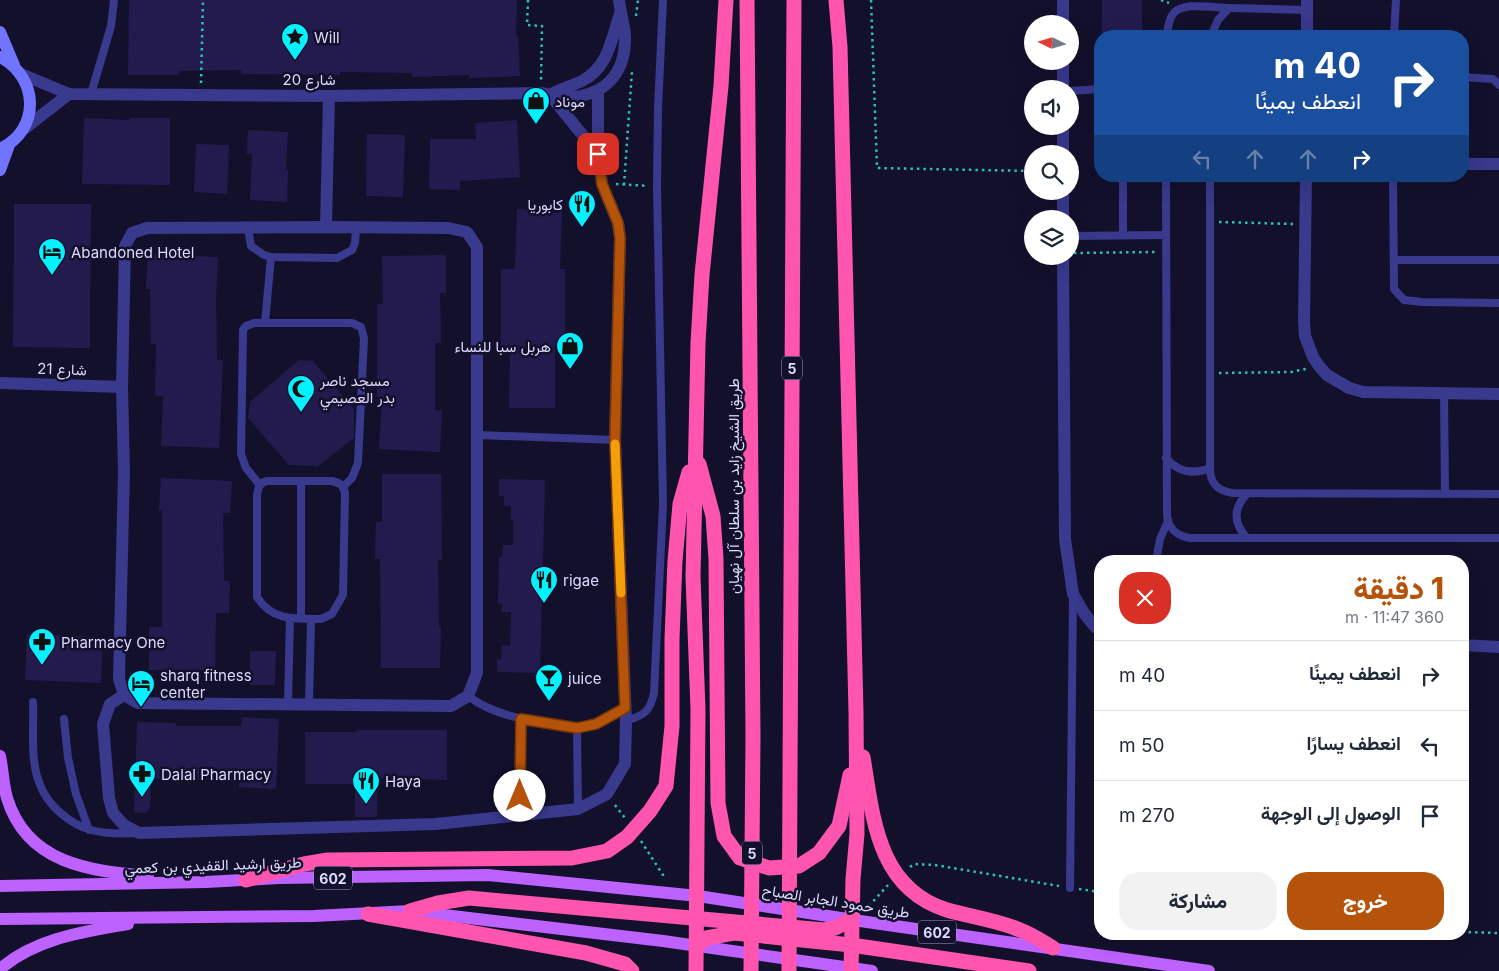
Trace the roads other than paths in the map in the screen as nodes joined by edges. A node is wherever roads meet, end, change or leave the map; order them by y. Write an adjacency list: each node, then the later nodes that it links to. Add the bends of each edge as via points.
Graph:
1 (114, 0): 27 (lane, via 111,26)
2 (619, 0): 12 (street)
3 (663, 0): 88 (lane, via 657,186 663,504 654,693 652,705 642,716)
4 (726, 0): 59 (highway, via 702,275)
5 (747, 0): 115 (highway, طريق الشيخ زايد بن سلطان آل نهيان / 5)
6 (794, 0): 116 (highway, 5)
7 (836, 0): 85 (highway, via 840,47)
8 (1063, 0): 13 (street)
9 (1396, 0): 17 (lane)
10 (1307, 5): 11 (lane); 16 (street)
11 (1229, 8): 14 (lane, via 1181,7 1173,13); 15 (lane)
12 (620, 14): 25 (street, via 625,33 623,60 613,77); 28 (street, via 610,50 600,67 583,80)
13 (1063, 15)
14 (1167, 30)
15 (1214, 30)
16 (1307, 30)
17 (1394, 30)
18 (0, 32): 20 (street)
19 (0, 57): 20 (street)
20 (18, 71): 26 (street, شارع 20); 30 (street, via 28,87 30,101)
21 (1469, 77): 22 (lane, via 1493,79)
22 (1499, 85)
23 (1094, 89): 24 (lane)
24 (1079, 90)
25 (598, 91): 28 (street, via 574,98); 32 (street)
26 (69, 94): 27 (street, شارع 20); 30 (street)
27 (91, 94): 29 (street, شارع 20)
28 (545, 94): 29 (street, شارع 20); 32 (street)
29 (329, 96): 41 (street)
30 (24, 129): 31 (street)
31 (4, 147): 35 (street)
32 (598, 154): 58 (street, via 602,184 618,223 620,238)
33 (1469, 164): 34 (street)
34 (1499, 164)
35 (0, 170)
36 (1123, 182): 44 (lane)
37 (1166, 182): 45 (lane)
38 (1210, 182): 61 (lane)
39 (1306, 182): 55 (street, via 1304,321 1308,345 1319,366 1337,382 1363,392)
40 (1393, 182): 48 (lane)
41 (326, 227): 42 (street); 43 (street)
42 (248, 228): 47 (lane, via 251,246); 54 (street, via 147,228 132,233 125,246)
43 (356, 228): 47 (lane, via 352,250 337,258); 57 (street, via 448,228 467,232 477,247)
44 (1123, 235): 45 (lane); 46 (lane)
45 (1166, 235): 60 (lane)
46 (1079, 236)
47 (271, 257): 52 (lane)
48 (1394, 260): 49 (lane); 51 (lane, via 1394,290 1404,300)
49 (1499, 260)
50 (1064, 265): 72 (street, via 1065,539)
51 (1499, 303)
52 (265, 323): 63 (lane, via 246,326 242,340 241,454 246,468); 64 (lane, via 352,323 363,330 358,463 356,472)
53 (0, 383): 54 (street, شارع 21)
54 (122, 387): 79 (street, via 124,472 119,679)
55 (1444, 393): 56 (street); 66 (lane)
56 (1499, 394)
57 (478, 435): 58 (lane); 80 (street, via 477,673)
58 (615, 440): 84 (street)
59 (695, 451): 90 (highway, via 714,524 718,803 724,836 740,858 769,868 798,866 819,853 839,826); 96 (highway, via 680,504 675,561 672,726 666,786 627,837 607,850 572,858 328,860); 101 (highway, via 693,577 698,709)
60 (1166, 458): 61 (lane, via 1176,467 1190,472); 68 (lane)
61 (1210, 468): 65 (lane, via 1210,476 1218,489)
62 (301, 481): 63 (lane, via 267,481); 64 (lane, via 332,480); 74 (lane)
63 (260, 485): 73 (lane, via 256,597 278,616)
64 (343, 487): 75 (lane, via 343,595 332,614)
65 (1247, 494): 66 (lane); 69 (lane, via 1240,501 1236,516 1240,530)
66 (1445, 494): 67 (lane)
67 (1499, 494)
68 (1168, 521): 69 (lane, via 1174,531 1184,537); 71 (lane)
69 (1247, 538): 70 (lane)
70 (1499, 538)
71 (1157, 555)
72 (1073, 594): 76 (street); 99 (lane)
73 (290, 618): 74 (lane); 82 (lane)
74 (301, 618): 75 (lane)
75 (311, 619): 83 (lane)
76 (1094, 626)
77 (1469, 645): 78 (street)
78 (1499, 646)
79 (124, 695): 82 (street, via 138,703); 95 (street, via 110,704 103,724 109,798 113,813)
80 (468, 696): 83 (street, via 451,706); 87 (lane, via 480,705)
81 (34, 702): 94 (lane, via 34,756 38,782 50,803 68,819)
82 (288, 703): 83 (street)
83 (309, 704)
84 (625, 708): 88 (street); 89 (lane, via 596,724)
85 (856, 712): 90 (highway); 110 (highway, via 875,826 884,855 896,876 923,900 945,910 1020,930)
86 (64, 719): 94 (lane, via 76,794)
87 (521, 719): 89 (lane); 93 (lane)
88 (626, 721): 92 (street, via 625,764 607,794)
89 (577, 728): 92 (lane)
90 (856, 745): 107 (highway, via 857,834)
91 (0, 756): 97 (main road, via 5,789 14,816 26,834 49,853 92,869)
92 (578, 809): 93 (street)
93 (520, 815): 95 (street, via 436,824)
94 (89, 830): 95 (lane)
95 (139, 834)
96 (246, 880): 97 (main road, طريق ارشيد القفيدي بن كعمي / 602); 100 (main road, طريق ارشيد القفيدي بن كعمي / 602, via 488,875)
97 (206, 882): 98 (main road, طريق ارشيد القفيدي بن كعمي / 602)
98 (0, 886)
99 (1070, 888)
100 (666, 893): 101 (main road, طريق حمود الجابر الصباح / 602)
101 (698, 896): 106 (highway); 107 (main road, طريق حمود الجابر الصباح / 602)
102 (410, 911): 103 (main road); 106 (highway, via 438,902 469,898); 109 (main road)
103 (368, 914): 104 (main road); 113 (highway, via 586,952 625,964)
104 (196, 917): 105 (main road); 111 (main road, via 135,922 71,934 28,950)
105 (0, 919)
106 (697, 920): 107 (highway, via 824,930); 109 (highway)
107 (852, 920): 108 (highway); 110 (main road, طريق حمود الجابر الصباح / 602)
108 (851, 945): 109 (highway, via 734,933 706,938); 112 (highway); 118 (highway)
109 (697, 946): 112 (main road); 114 (highway)
110 (1054, 948): 119 (main road, طريق حمود الجابر الصباح / 602)
111 (0, 969)
112 (851, 969): 117 (main road)
113 (632, 971)
114 (696, 971)
115 (752, 971)
116 (789, 971)
117 (872, 971)
118 (1029, 971)
119 (1209, 971)

